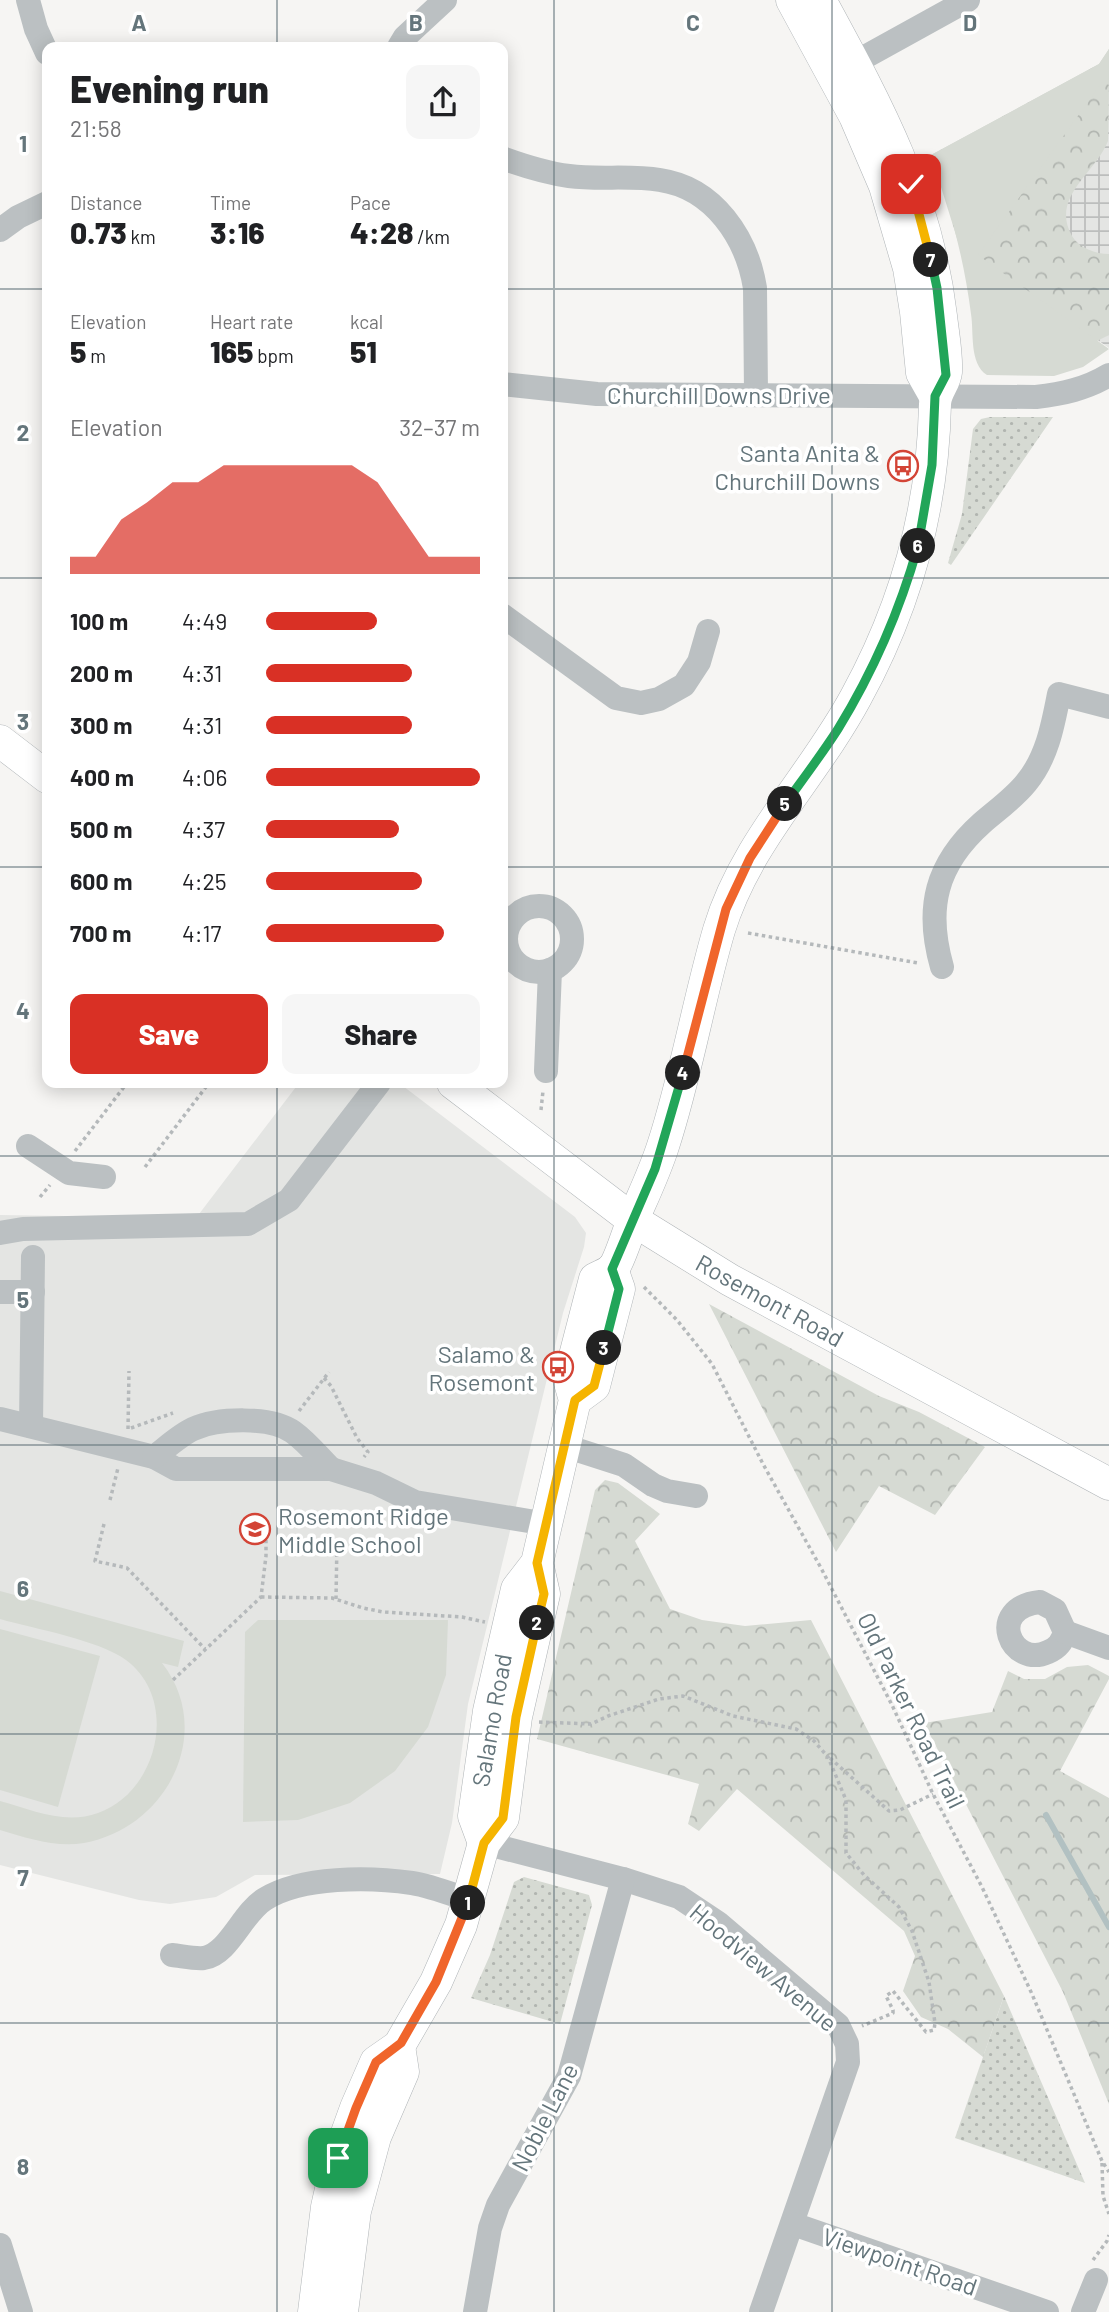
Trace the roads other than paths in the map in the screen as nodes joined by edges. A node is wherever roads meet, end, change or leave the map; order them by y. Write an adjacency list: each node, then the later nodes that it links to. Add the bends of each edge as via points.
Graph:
1 (28, 0): 6 (street)
2 (445, 0): 7 (street)
3 (792, 0): 15 (main road, via 882,176 909,268 922,373)
4 (820, 0): 8 (main road)
5 (968, 0): 8 (street)
6 (42, 42)
7 (402, 42)
8 (854, 63): 15 (main road, via 902,162 921,219 937,288 946,375)
9 (508, 160): 14 (street, via 569,176 664,180 693,191 717,209 739,236 752,271)
10 (42, 206): 11 (street)
11 (0, 230)
12 (1109, 376): 15 (street, Churchill Downs Drive, via 1063,393 1036,397)
13 (508, 391): 14 (street, Churchill Downs Drive)
14 (756, 394): 15 (street, Churchill Downs Drive)
15 (935, 396): 30 (main road, Salamo Road, via 932,465 920,535 894,617 845,718 740,875 720,929 664,1142)
16 (508, 619): 17 (street, via 616,698 641,703 684,685 699,662)
17 (708, 631)
18 (1109, 707): 23 (street, via 1059,694 1046,748 1032,774 953,855 937,893 934,922)
19 (0, 741): 20 (main road)
20 (42, 773)
21 (508, 919): 24 (street, via 538,906 550,908 569,923 572,942 568,955)
22 (508, 950): 24 (street, via 516,963 535,972)
23 (942, 967)
24 (550, 970): 25 (street)
25 (546, 1071)
26 (375, 1088): 31 (street, via 289,1200 248,1224)
27 (460, 1088): 30 (main road, Rosemont Road)
28 (28, 1146): 29 (street, via 69,1173)
29 (104, 1177)
30 (633, 1220): 37 (main road, Salamo Road, via 612,1269 595,1279 585,1312 569,1379 575,1400); 40 (main road, Rosemont Road, via 730,1280)
31 (0, 1233)
32 (33, 1256): 34 (street)
33 (0, 1292): 34 (street)
34 (33, 1293): 36 (street)
35 (0, 1419): 36 (street)
36 (31, 1426): 38 (street)
37 (565, 1446): 41 (street, via 624,1465 667,1491); 42 (main road, Salamo Road)
38 (154, 1457): 39 (street, via 176,1469); 39 (street, via 193,1429 262,1420 293,1432)
39 (331, 1469): 42 (street, via 415,1502)
40 (1109, 1484)
41 (696, 1496)
42 (547, 1524): 43 (main road, Salamo Road)
43 (537, 1563): 46 (main road, Salamo Road, via 544,1594 516,1717 503,1818); 46 (main road, Salamo Road, via 517,1589 487,1723 474,1816)
44 (1065, 1632): 45 (street)
45 (1109, 1648)
46 (484, 1843): 47 (street, Hoodview Avenue); 48 (main road, Salamo Road)
47 (623, 1879): 51 (street, Hoodview Avenue, via 691,1903 831,2018 844,2036 848,2062); 57 (street, Noble Lane, via 569,2076 490,2228)
48 (469, 1900): 49 (street, via 415,1883 363,1879 301,1886 266,1898 249,1911 218,1952 204,1958); 50 (main road, Salamo Road, via 440,1973)
49 (172, 1955)
50 (399, 2046): 55 (main road, Salamo Road, via 376,2062 338,2158 323,2229); 56 (main road, via 403,2072 375,2137 355,2211)
51 (793, 2224): 58 (street, Hoodview Avenue); 59 (street, Viewpoint Road)
52 (0, 2245): 54 (street)
53 (1093, 2273): 60 (street)
54 (21, 2312)
55 (314, 2312)
56 (342, 2312)
57 (475, 2312)
58 (761, 2312)
59 (1047, 2312)
60 (1083, 2312)

